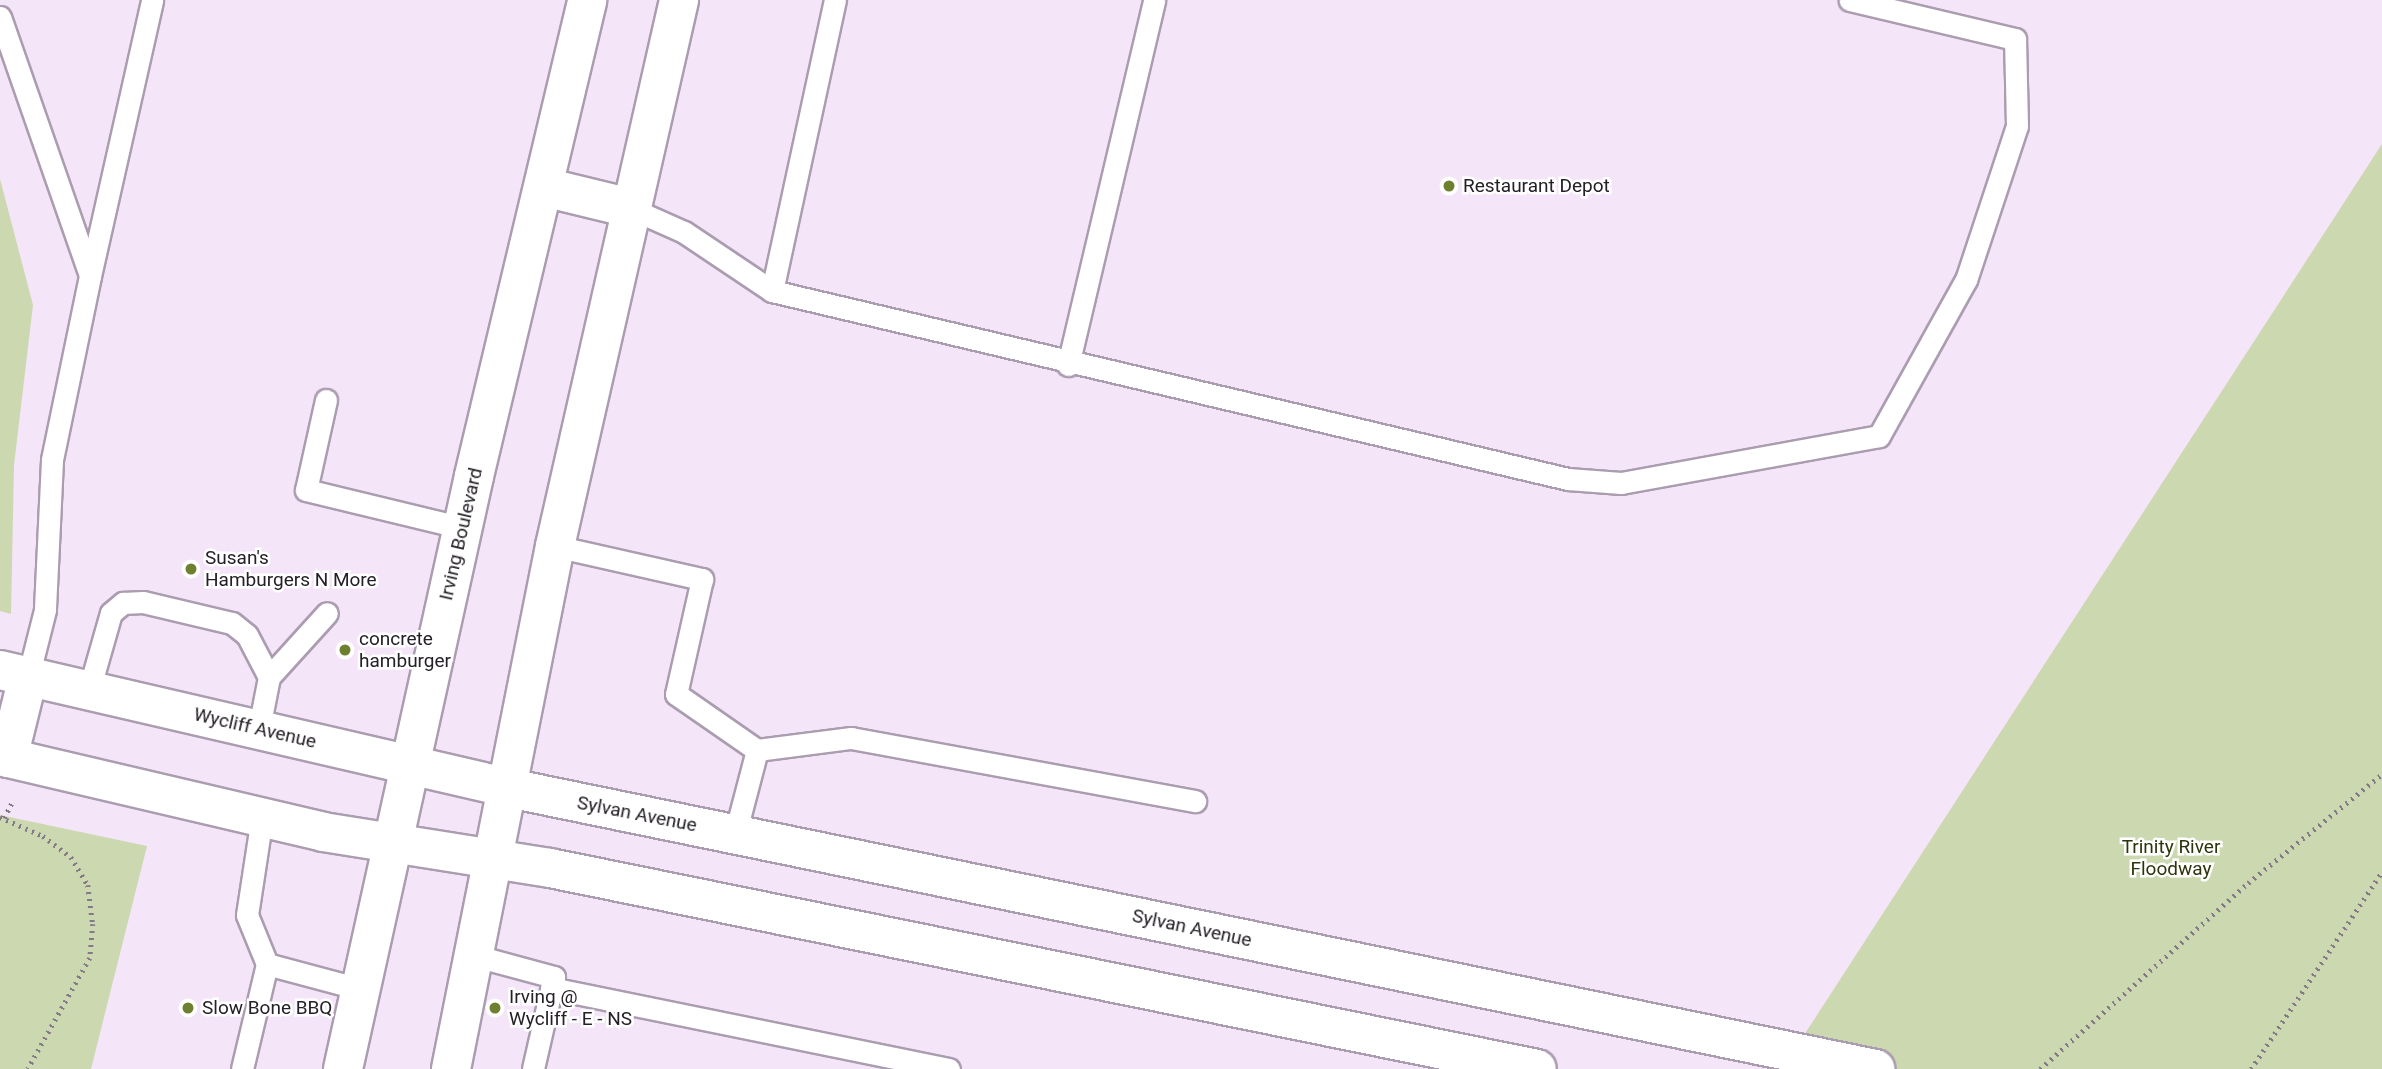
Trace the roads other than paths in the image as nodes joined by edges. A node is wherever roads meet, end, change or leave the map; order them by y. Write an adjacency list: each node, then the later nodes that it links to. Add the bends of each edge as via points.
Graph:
1 (152, 0): 10 (lane)
2 (587, 0): 8 (main road, Irving Boulevard)
3 (679, 0): 9 (main road)
4 (835, 0): 11 (lane)
5 (1154, 0): 12 (lane)
6 (1850, 0): 12 (lane, via 2015,39 2017,125 1966,280 1879,436 1621,483 1568,479)
7 (0, 17): 10 (lane)
8 (544, 187): 9 (main road); 14 (main road, Irving Boulevard)
9 (630, 208): 11 (lane, via 684,232); 15 (main road)
10 (90, 276): 17 (lane, via 52,460 45,610)
11 (772, 291): 12 (lane)
12 (1068, 365)
13 (326, 400): 14 (lane, via 306,490)
14 (463, 528): 23 (main road, Irving Boulevard)
15 (555, 546): 21 (lane, via 702,579 676,694); 24 (main road)
16 (327, 613): 18 (lane)
17 (14, 673): 19 (main road, Wycliff Avenue); 22 (main road)
18 (269, 677): 19 (lane, via 247,635 232,623 143,602 123,603 111,613); 20 (lane)
19 (89, 690): 20 (main road, Wycliff Avenue)
20 (259, 728): 23 (main road, Wycliff Avenue)
21 (757, 750): 25 (lane, via 851,738); 27 (lane)
22 (4, 757): 26 (main road)
23 (411, 765): 24 (main road, Wycliff Avenue); 28 (main road, Irving Boulevard)
24 (509, 788): 27 (main road, Sylvan Avenue); 29 (main road)
25 (1195, 801)
26 (262, 817): 28 (main road); 31 (lane, via 247,915)
27 (735, 834): 40 (main road, Sylvan Avenue)
28 (393, 843): 29 (main road); 33 (main road, Irving Boulevard)
29 (495, 858): 30 (main road); 39 (main road)
30 (476, 956): 32 (lane, via 554,977); 36 (main road)
31 (267, 964): 33 (lane); 34 (lane)
32 (551, 988): 37 (lane); 38 (lane)
33 (360, 989): 35 (main road, Irving Boulevard)
34 (242, 1069)
35 (343, 1069)
36 (451, 1069)
37 (533, 1069)
38 (949, 1069)
39 (1537, 1069)
40 (1875, 1069)

